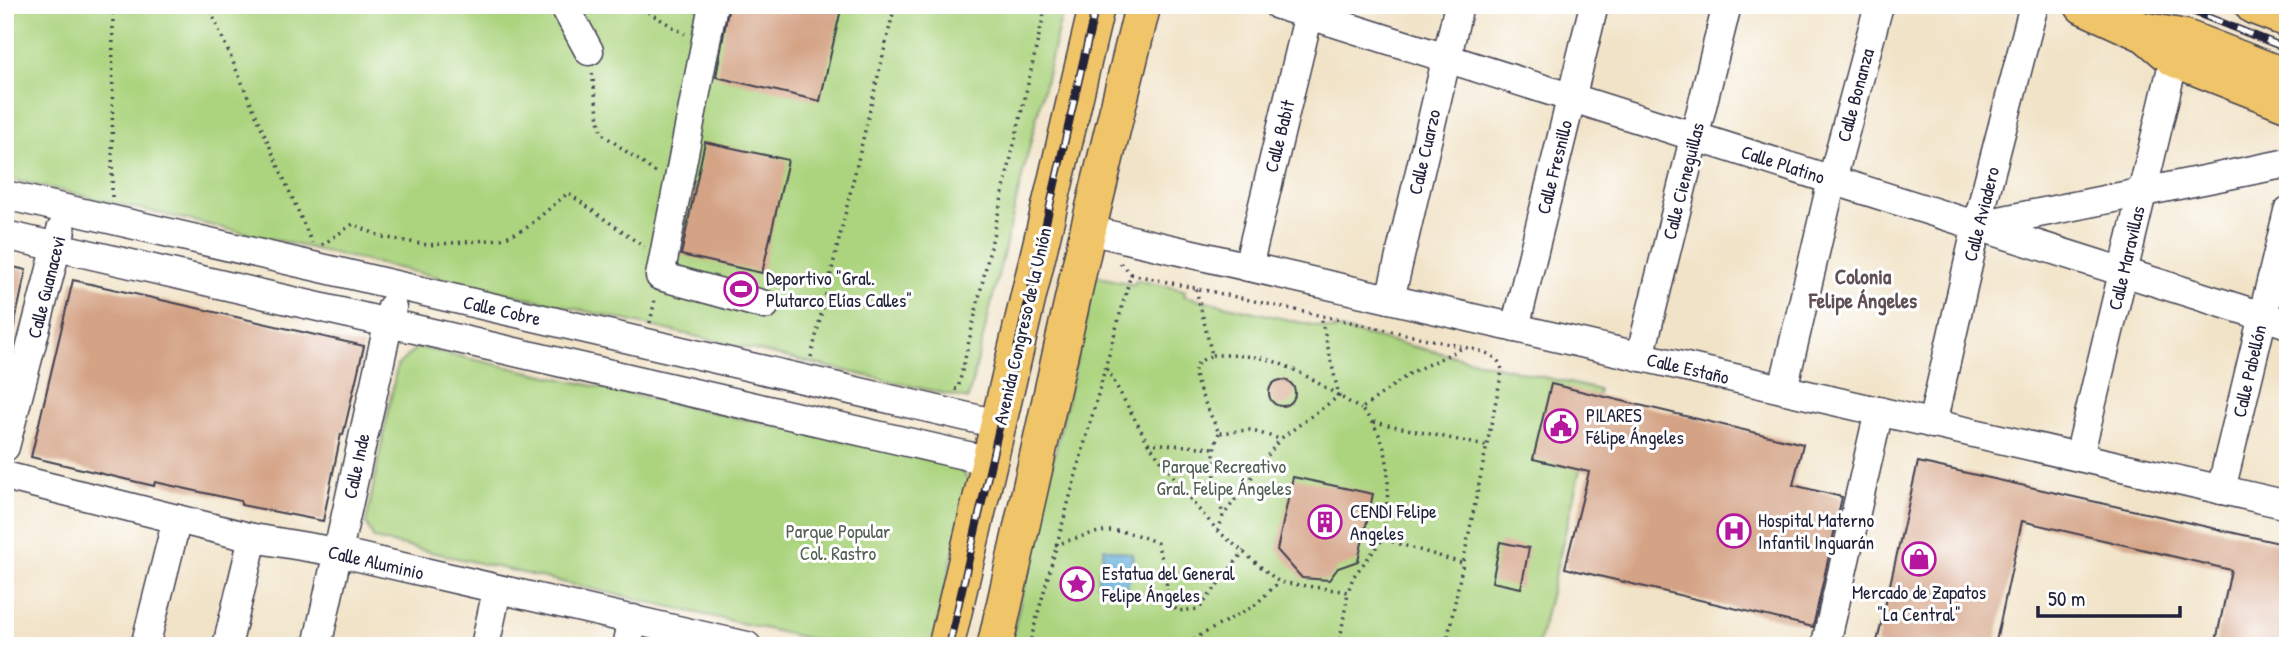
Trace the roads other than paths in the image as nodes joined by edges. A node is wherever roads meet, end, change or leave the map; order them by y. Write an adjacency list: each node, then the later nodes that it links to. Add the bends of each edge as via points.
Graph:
1 (564, 5): 16 (street)
2 (713, 5): 37 (street, via 660,276)
3 (1097, 5): 44 (main road, Avenida Congreso de la Unión)
4 (1143, 5): 30 (main road)
5 (1278, 5): 13 (street, Calle Platino)
6 (1459, 5): 17 (street, Calle Cuarzo)
7 (1594, 5): 20 (street, Calle Fresnillo)
8 (1727, 5): 22 (street, Calle Cieneguillas)
9 (1879, 5): 24 (street, Calle Bonanza)
10 (2034, 5): 29 (street, Calle Aviadero)
11 (2084, 5): 15 (highway)
12 (2254, 5): 14 (highway)
13 (1310, 10): 17 (street, Calle Platino); 33 (street, Calle Babit)
14 (2288, 19)
15 (2141, 31): 18 (main road); 19 (highway, via 2185,39)
16 (589, 51)
17 (1446, 58): 20 (street, Calle Platino); 36 (street, Calle Cuarzo)
18 (2174, 59): 21 (main road); 25 (street, Calle Maravillas)
19 (2288, 79)
20 (1571, 98): 22 (street, Calle Platino); 40 (street, Calle Fresnillo)
21 (2288, 104)
22 (1694, 136): 24 (street, Calle Platino); 41 (street, Calle Cieneguillas)
23 (2288, 163): 25 (street)
24 (1832, 180): 29 (street, Calle Platino); 42 (street, Calle Bonanza)
25 (2141, 194): 29 (street); 34 (street, Calle Maravillas)
26 (5, 195): 27 (street, Calle Cobre)
27 (66, 209): 32 (street, Calle Guanacevi); 35 (street, Calle Cobre)
28 (2288, 211): 38 (street, Calle Pabellón)
29 (1977, 225): 34 (street, Calle Platino); 45 (street, Calle Aviadero)
30 (1088, 230): 33 (street, Calle Estaño); 64 (main road)
31 (5, 235): 32 (street, Calle Cobre)
32 (57, 247): 39 (street, Calle Cobre); 46 (street, Calle Guanacevi)
33 (1248, 267): 36 (street, Calle Estaño)
34 (2122, 271): 38 (street, Calle Platino); 47 (street, Calle Maravillas)
35 (397, 286): 39 (street, Calle Inde); 44 (street, Calle Cobre)
36 (1390, 299): 40 (street, Calle Estaño)
37 (765, 305)
38 (2275, 320): 50 (street, Calle Pabellón)
39 (388, 323): 48 (street, Calle Cobre); 54 (street, Calle Inde)
40 (1515, 328): 41 (street, Calle Estaño)
41 (1640, 357): 42 (street, Calle Estaño)
42 (1783, 390): 43 (street, Calle Estaño)
43 (1879, 411): 45 (street, Calle Estaño); 57 (street)
44 (998, 424): 48 (main road, Avenida Congreso de la Unión)
45 (1932, 424): 47 (street, Calle Estaño)
46 (5, 447)
47 (2078, 457): 50 (street, Calle Estaño)
48 (990, 461): 63 (main road, Avenida Congreso de la Unión)
49 (5, 476): 52 (street, Calle Aluminio)
50 (2221, 490): 51 (street, Calle Estaño)
51 (2288, 505)
52 (177, 519): 53 (street, Calle Aluminio); 58 (street)
53 (253, 538): 54 (street, Calle Aluminio); 59 (street)
54 (337, 552): 55 (street, Calle Aluminio); 60 (street, Calle Inde)
55 (497, 590): 56 (street, Calle Aluminio); 61 (street)
56 (630, 632): 62 (street, Calle Aluminio)
57 (1827, 639)
58 (145, 646)
59 (227, 646)
60 (317, 646)
61 (485, 646)
62 (747, 646)
63 (946, 646)
64 (995, 646)

